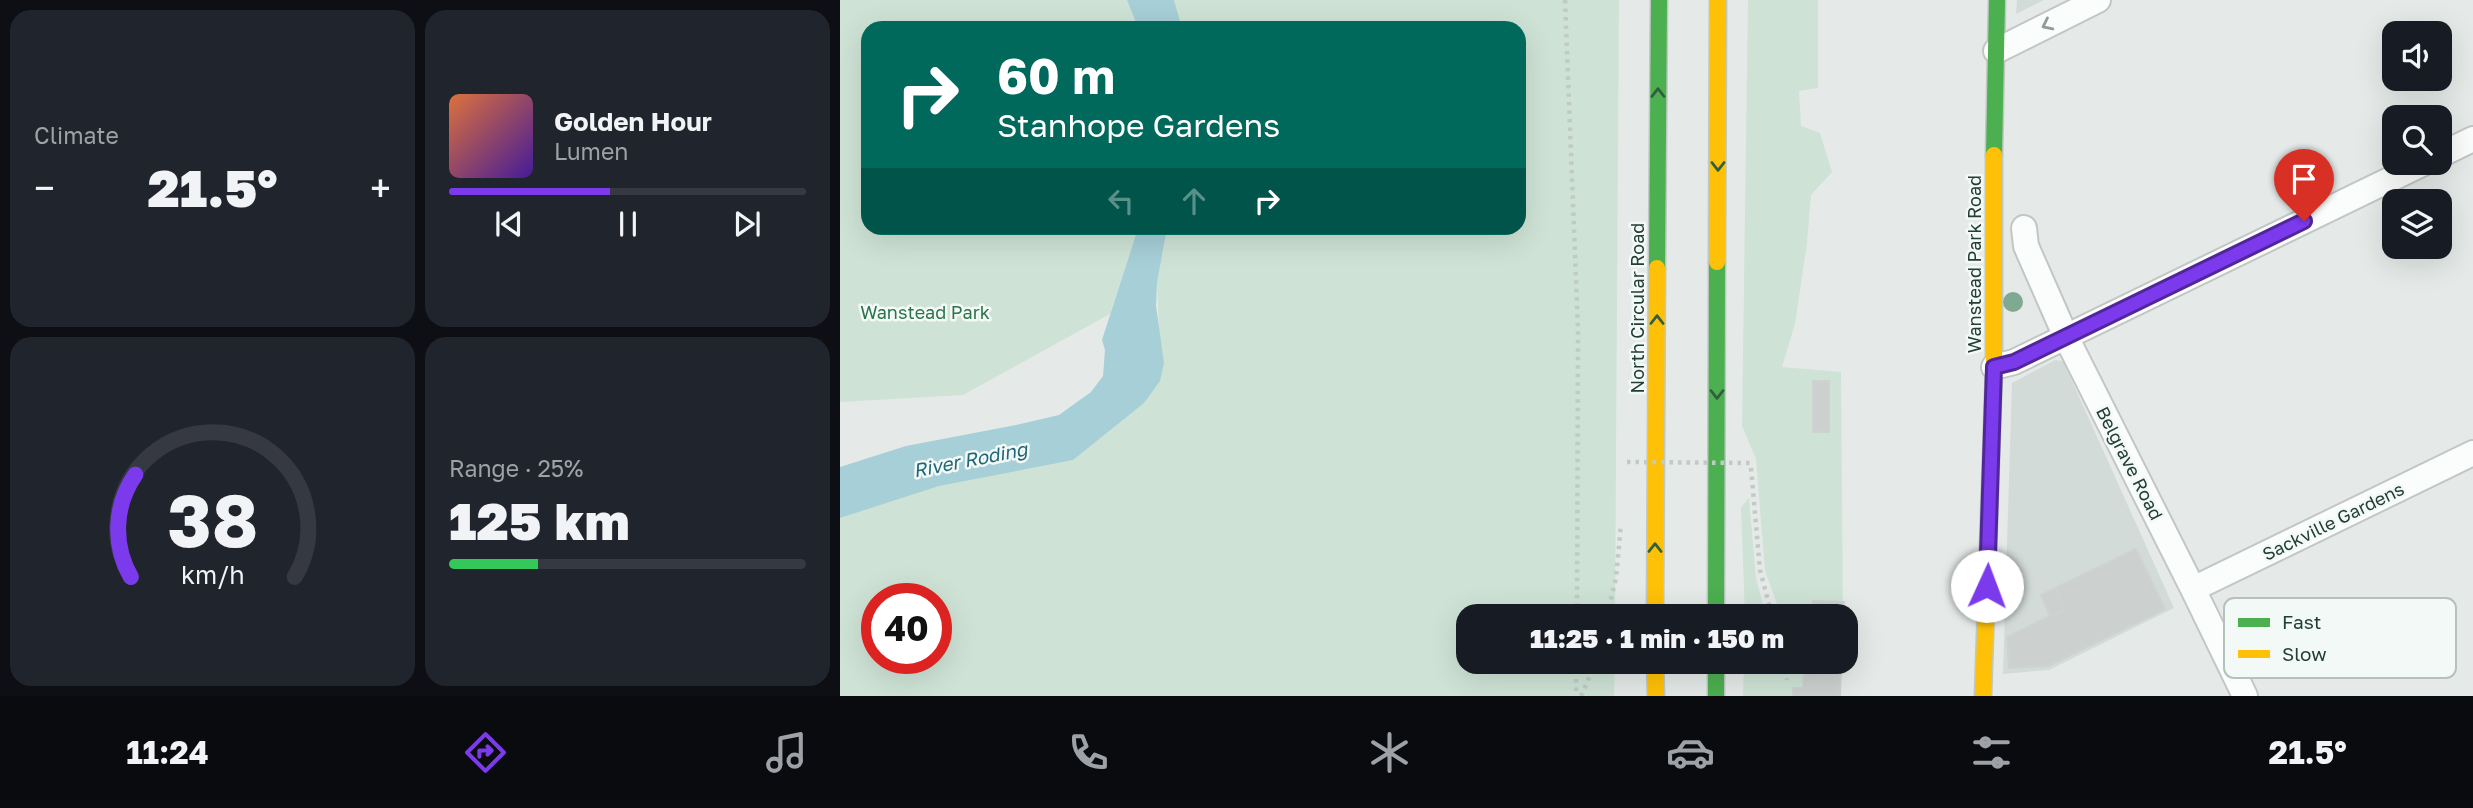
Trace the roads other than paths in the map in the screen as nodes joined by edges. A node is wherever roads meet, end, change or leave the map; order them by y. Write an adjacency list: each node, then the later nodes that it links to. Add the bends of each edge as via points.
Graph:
1 (1659, 0): 14 (main road, North Circular Road, one-way to 1)
2 (1718, 0): 15 (main road, one-way to 15)
3 (1997, 0): 5 (main road, Wanstead Park Road)
4 (2098, 0): 5 (street, one-way to 5)
5 (1996, 51): 11 (main road, Wanstead Park Road)
6 (2473, 139): 7 (street)
7 (2452, 149)
8 (2399, 175): 10 (street)
9 (2024, 228): 10 (street, Belgrave Road, via 2026,246)
10 (2066, 337): 11 (street); 13 (street, Belgrave Road)
11 (1994, 367): 22 (main road, Wanstead Park Road)
12 (2473, 453): 13 (street, Sackville Gardens)
13 (2193, 589): 16 (street, Belgrave Road)
14 (1655, 604)
15 (1716, 604)
16 (2224, 653)
17 (1655, 674): 20 (main road)
18 (1716, 674): 21 (main road)
19 (2236, 678): 23 (street, Belgrave Road)
20 (1656, 696)
21 (1716, 696)
22 (1983, 696)
23 (2245, 696)

